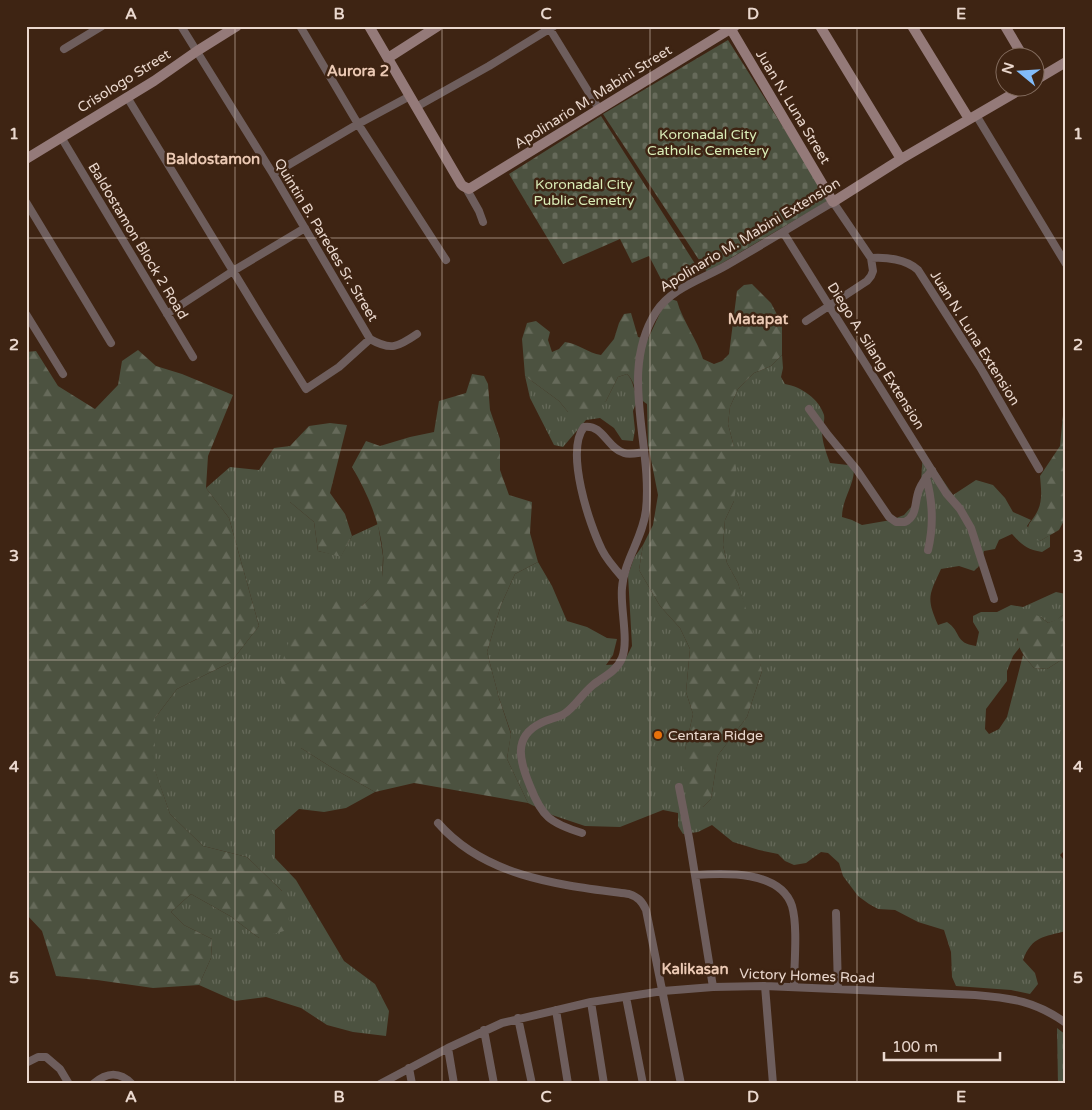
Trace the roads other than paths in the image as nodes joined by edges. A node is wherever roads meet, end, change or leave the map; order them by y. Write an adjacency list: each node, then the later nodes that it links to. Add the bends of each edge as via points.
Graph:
1 (102, 26): 13 (street)
2 (181, 26): 14 (street, Quintin B. Paredes Sr. Street)
3 (237, 26): 14 (street, Crisologo Street)
4 (300, 26): 24 (street)
5 (369, 26): 15 (street)
6 (438, 26): 15 (street)
7 (820, 26): 27 (street)
8 (912, 26): 23 (street)
9 (1005, 26): 12 (street)
10 (550, 27): 21 (street); 22 (street)
11 (731, 27): 22 (street, Apolinario M. Mabini Street); 31 (street, Juan N. Luna Street)
12 (1018, 48)
13 (64, 50)
14 (197, 51): 19 (street, Crisologo Street); 28 (street, Quintin B. Paredes Sr. Street)
15 (388, 58): 18 (street)
16 (1066, 62): 17 (street)
17 (1044, 74)
18 (410, 96): 21 (street); 24 (street)
19 (127, 97): 25 (street, Crisologo Street); 38 (street)
20 (1005, 98): 23 (street, Apolinario M. Mabini Extension)
21 (416, 107): 29 (street)
22 (599, 109): 29 (street, Apolinario M. Mabini Street, via 472,188)
23 (972, 117): 27 (street, Apolinario M. Mabini Extension); 37 (street)
24 (358, 124): 28 (street); 36 (street)
25 (61, 137): 26 (street, Crisologo Street); 41 (street, Baldostamon Block 2 Road)
26 (26, 159)
27 (901, 159): 31 (street, Apolinario M. Mabini Extension)
28 (273, 174): 33 (street, Quintin B. Paredes Sr. Street)
29 (466, 188): 32 (street)
30 (26, 202): 45 (street)
31 (832, 202): 34 (street, Apolinario M. Mabini Extension); 35 (street)
32 (483, 222)
33 (305, 228): 38 (street); 44 (street, Quintin B. Paredes Sr. Street)
34 (783, 232): 39 (street, Diego A. Silang Extension); 49 (street, Apolinario M. Mabini Extension, via 681,289 657,310 640,349 638,375)
35 (871, 258): 39 (street, via 871,276 867,281); 50 (street, Juan N. Luna Extension, via 896,260 911,264 918,270 980,367)
36 (446, 260)
37 (1066, 264)
38 (233, 271): 41 (street); 44 (street, via 306,389 339,367)
39 (829, 305): 42 (street); 51 (street, Diego A. Silang Extension)
40 (26, 314): 47 (street)
41 (167, 314): 46 (street, Baldostamon Block 2 Road)
42 (806, 321)
43 (416, 334): 44 (street, via 394,347)
44 (370, 339)
45 (111, 343)
46 (193, 357)
47 (63, 374)
48 (810, 409): 52 (street, via 892,520 905,522 912,517 919,489)
49 (644, 452): 54 (street, Apolinario M. Mabini Extension, via 646,511); 54 (street, via 632,454 615,449 598,429 591,426 580,432 576,447 576,463 592,524 602,549)
50 (1039, 469)
51 (932, 470): 52 (street); 55 (street, Diego A. Silang Extension, via 971,528)
52 (926, 477): 53 (street, via 932,518)
53 (928, 550)
54 (623, 578): 58 (street, Apolinario M. Mabini Extension, via 625,648 617,667 583,694 565,714 531,728 520,747 527,780 537,804 555,823)
55 (994, 599)
56 (679, 787): 59 (street)
57 (438, 823): 65 (street, via 466,849 516,873 547,882 637,896 646,910)
58 (582, 833)
59 (695, 875): 62 (street); 63 (street, via 746,875 770,884 787,897 794,924)
60 (836, 912): 64 (street)
61 (765, 986): 62 (street, Victory Homes Road); 63 (street, Victory Homes Road); 87 (street)
62 (713, 987): 65 (street, Victory Homes Road)
63 (794, 987): 64 (street, Victory Homes Road)
64 (838, 988): 70 (street, Victory Homes Road, via 1002,997 1034,1004)
65 (663, 991): 66 (street, Victory Homes Road); 86 (street)
66 (626, 997): 67 (street, Victory Homes Road); 85 (street)
67 (591, 1002): 68 (street, Victory Homes Road); 84 (street)
68 (556, 1010): 69 (street, Victory Homes Road); 83 (street)
69 (518, 1018): 71 (street, Victory Homes Road); 82 (street)
70 (1066, 1023)
71 (484, 1030): 72 (street, Victory Homes Road); 81 (street)
72 (448, 1048): 74 (street, Victory Homes Road); 80 (street)
73 (26, 1063): 75 (street, via 46,1057 60,1069)
74 (409, 1068): 78 (street, Victory Homes Road); 79 (street)
75 (69, 1084)
76 (93, 1084): 77 (street, via 102,1077 117,1074)
77 (132, 1084)
78 (380, 1084)
79 (412, 1084)
80 (454, 1084)
81 (494, 1084)
82 (532, 1084)
83 (568, 1084)
84 (604, 1084)
85 (643, 1084)
86 (681, 1084)
87 (773, 1084)

